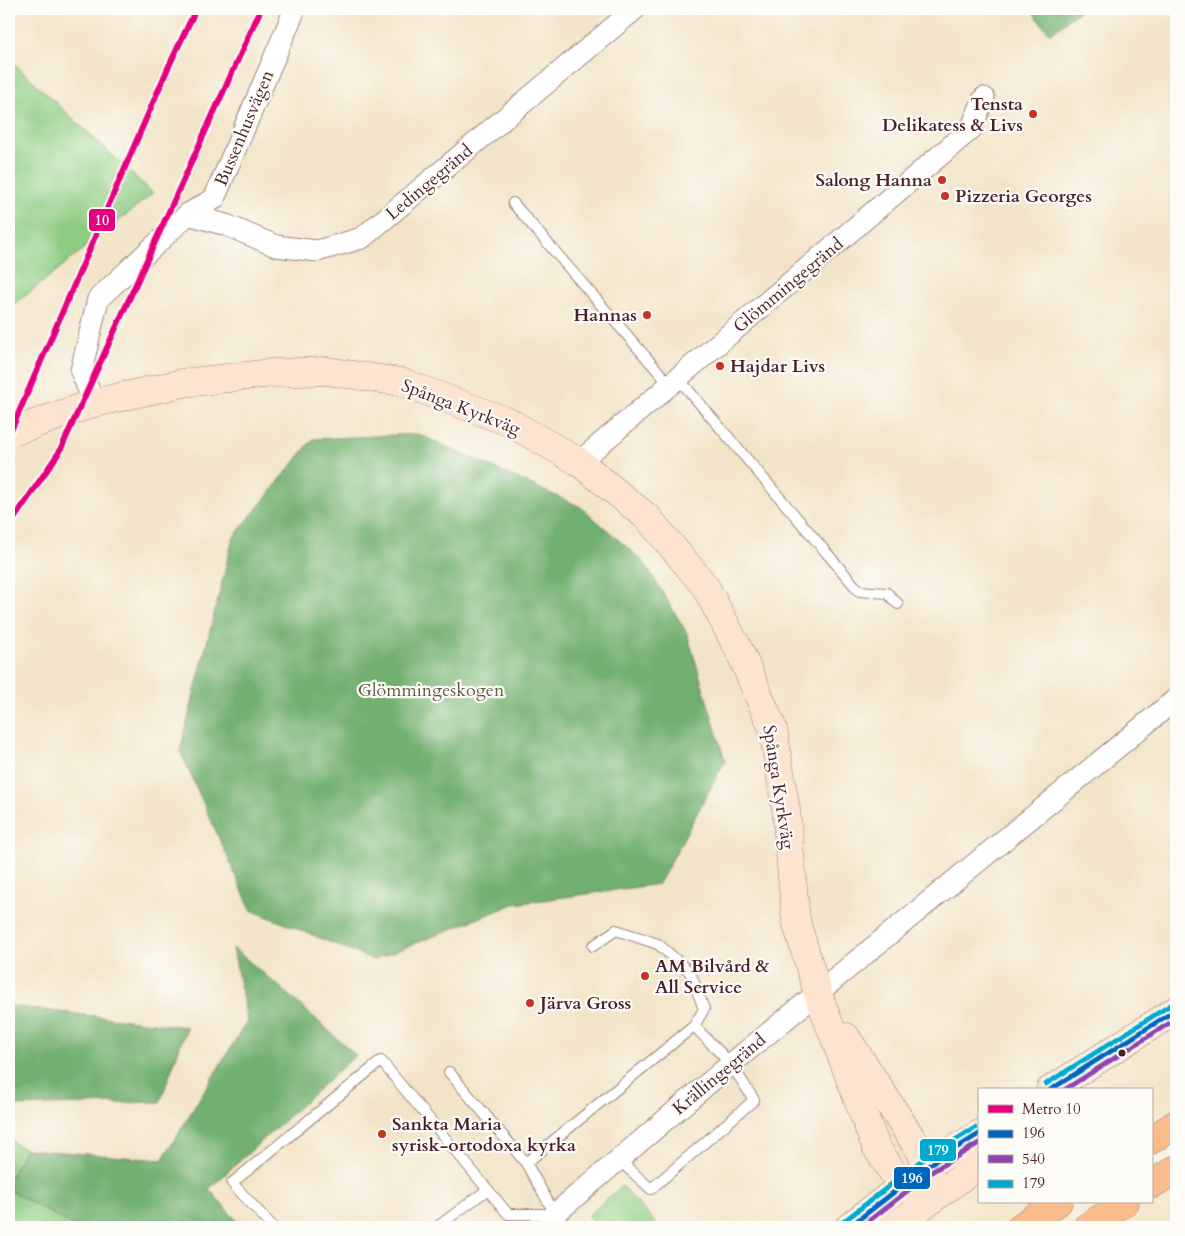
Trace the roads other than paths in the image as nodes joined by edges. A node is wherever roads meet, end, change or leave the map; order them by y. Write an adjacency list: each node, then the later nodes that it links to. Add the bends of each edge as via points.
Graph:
1 (295, 9): 5 (street, Bussenhusvägen, via 214,199)
2 (635, 9): 5 (street, Ledingegränd, via 362,238 318,251 276,246 226,225)
3 (984, 98): 6 (street, Glömmingegränd, via 970,129)
4 (513, 203): 6 (lane)
5 (188, 214): 7 (street, Bussenhusvägen, via 98,299 81,371)
6 (674, 381): 9 (street, Glömmingegränd); 10 (lane, via 859,591 887,593)
7 (94, 403): 8 (street, Spånga Kyrkväg); 9 (street, Spånga Kyrkväg, via 183,383 272,373 327,371 401,382 509,422)
8 (9, 433)
9 (579, 462): 13 (street, Spånga Kyrkväg, via 648,518 704,586 740,652 773,729 786,810 796,921)
10 (898, 604)
11 (1176, 699): 13 (street, Krällingegränd)
12 (593, 946): 15 (lane, via 616,930 658,944 690,972 704,1008)
13 (818, 994): 16 (street, Krällingegränd); 25 (street, Spånga Kyrkväg); 29 (street, Spånga Kyrkväg, via 876,1147)
14 (1175, 1012): 18 (street); 19 (street)
15 (694, 1026): 16 (lane); 24 (lane)
16 (731, 1064): 23 (street, Krällingegränd); 23 (lane, via 754,1100 651,1189)
17 (449, 1072): 24 (lane)
18 (1053, 1088)
19 (1080, 1088)
20 (1176, 1124): 22 (highway)
21 (978, 1135): 25 (street)
22 (1152, 1139)
23 (618, 1159): 34 (street, Krällingegränd)
24 (526, 1163): 34 (lane)
25 (929, 1165): 29 (street); 31 (street, Spånga Kyrkväg)
26 (978, 1166): 31 (street)
27 (1176, 1169): 28 (highway)
28 (1152, 1184)
29 (902, 1186): 31 (street); 37 (street)
30 (487, 1190): 34 (lane, via 508,1214); 35 (lane, via 381,1061 232,1183); 36 (lane)
31 (931, 1199): 38 (street)
32 (1055, 1204): 39 (highway)
33 (1123, 1204): 40 (highway)
34 (551, 1221)
35 (273, 1227)
36 (438, 1227)
37 (849, 1227)
38 (894, 1227)
39 (1021, 1227)
40 (1087, 1227)

